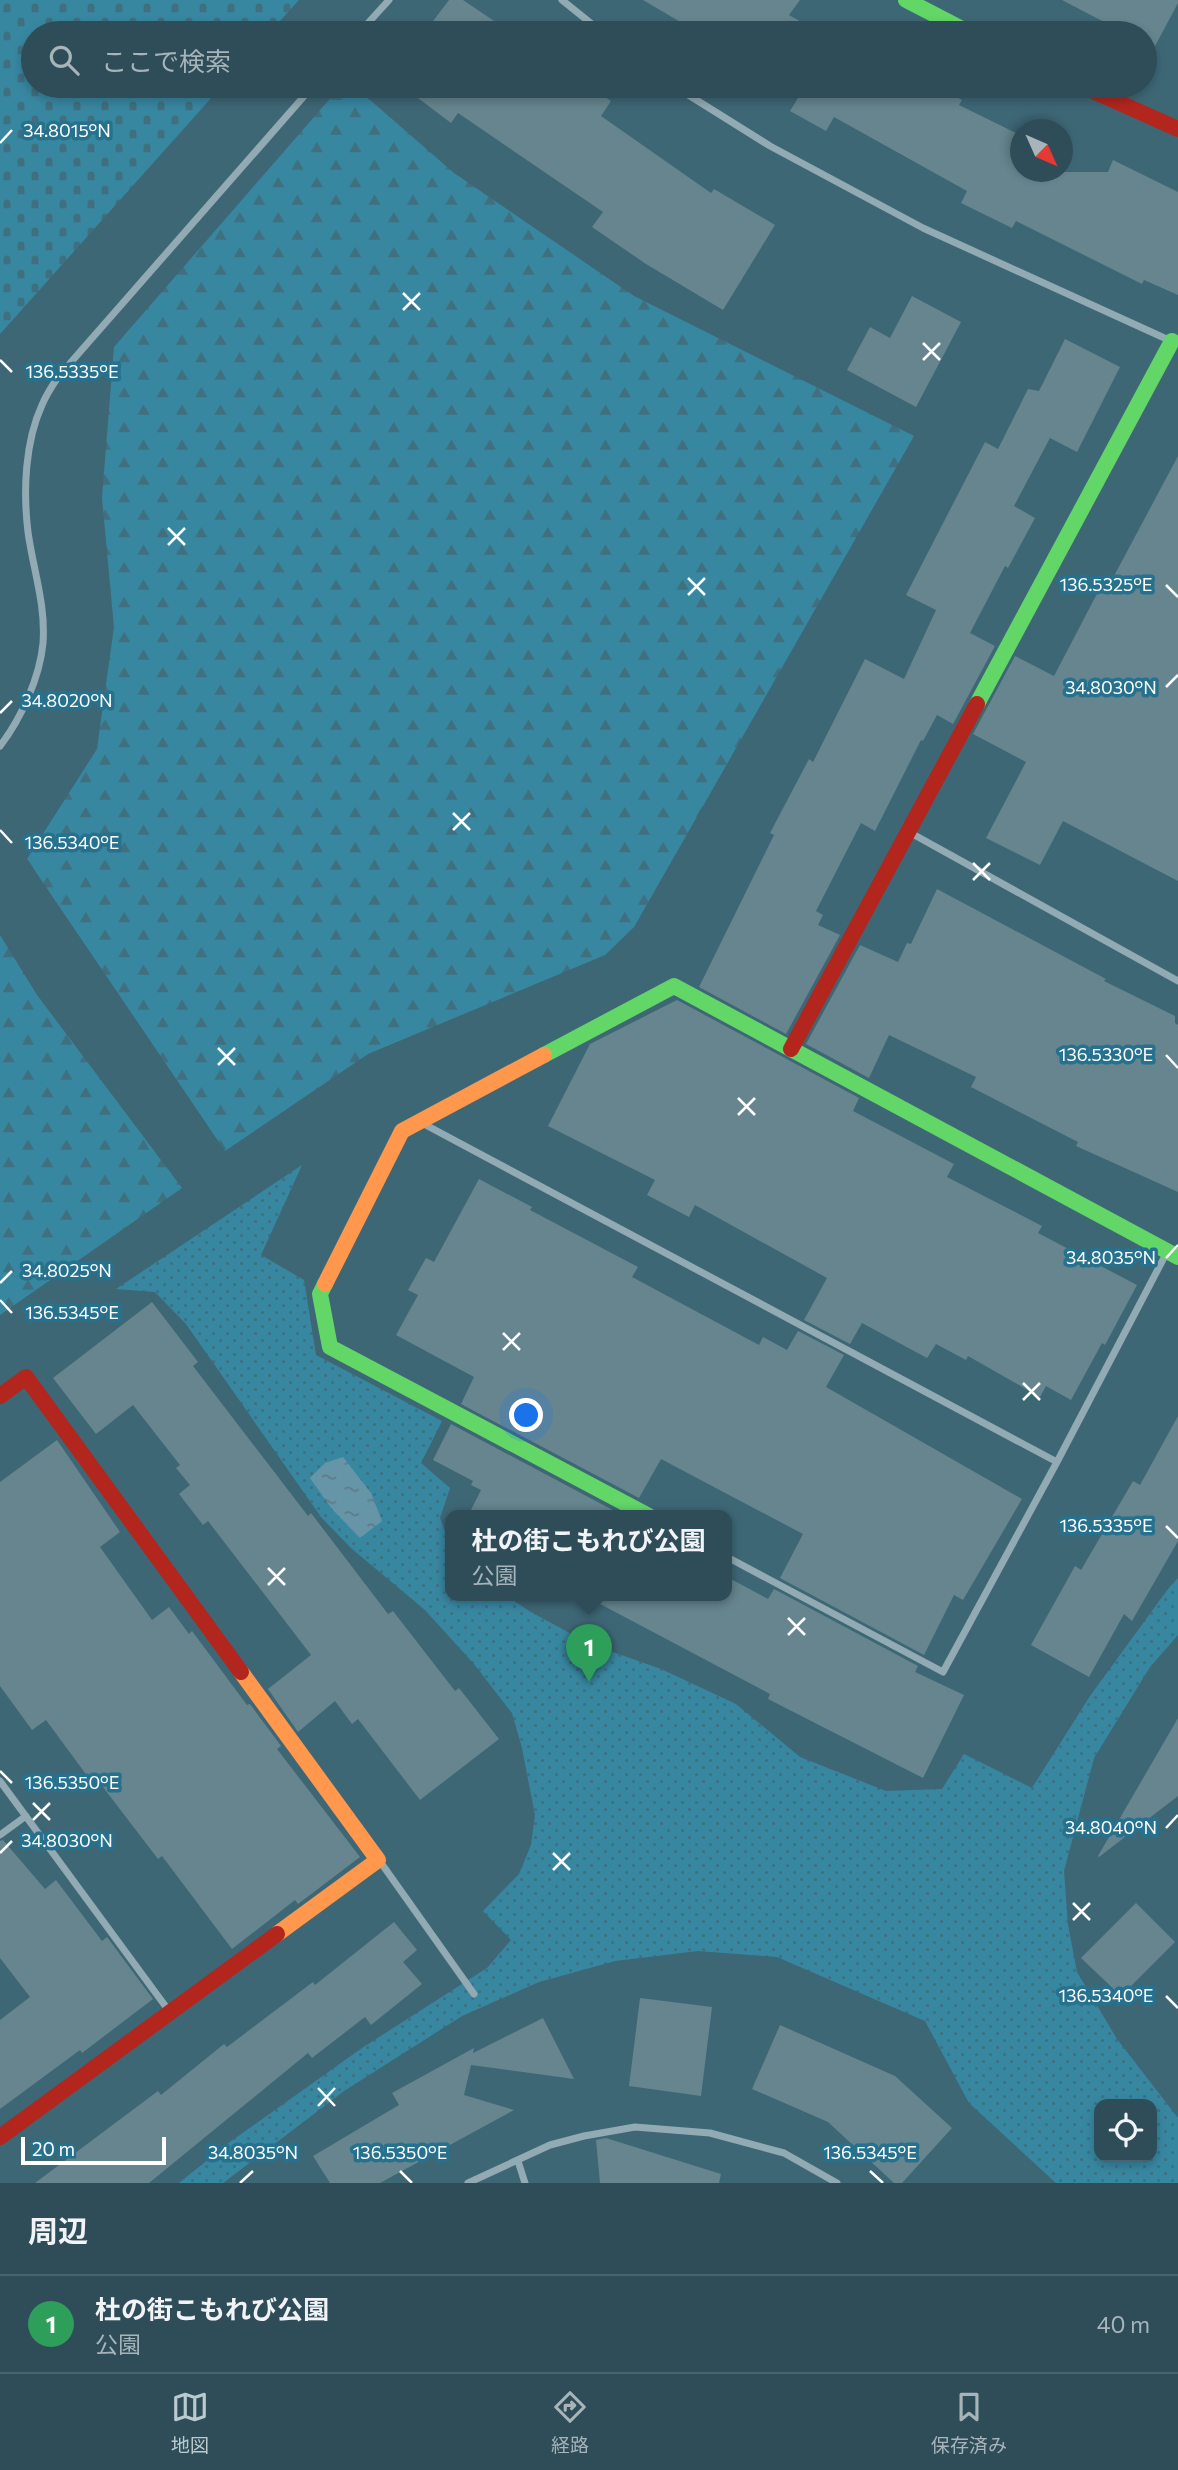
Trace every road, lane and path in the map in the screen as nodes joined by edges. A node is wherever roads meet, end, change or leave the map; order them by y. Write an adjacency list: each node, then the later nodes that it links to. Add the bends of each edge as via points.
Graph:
1 (389, 0): 4 (street)
2 (562, 0): 5 (street)
3 (906, 0): 6 (street)
4 (370, 21)
5 (588, 21)
6 (947, 21)
7 (302, 98): 12 (street, via 58,377 41,406 30,441 26,491 43,645 24,704)
8 (693, 98): 11 (street, via 865,198)
9 (1109, 98): 10 (street)
10 (1178, 129)
11 (1175, 343): 13 (street)
12 (0, 746)
13 (907, 831): 14 (street); 15 (street)
14 (1178, 981)
15 (790, 1049): 16 (street, via 674,986); 17 (street)
16 (418, 1121): 19 (street); 20 (street, via 402,1131 320,1294 330,1347)
17 (1173, 1254): 19 (street)
18 (0, 1396): 25 (street, via 26,1377)
19 (1057, 1462): 21 (street, via 943,1672)
20 (638, 1510)
21 (732, 1560)
22 (0, 1781): 23 (street)
23 (26, 1816): 24 (street); 27 (street)
24 (0, 1835)
25 (378, 1860): 26 (street); 27 (street)
26 (474, 1994)
27 (169, 2011): 28 (street)
28 (0, 2137)
29 (518, 2161): 30 (street); 31 (street); 32 (street, via 550,2145 635,2127 710,2133 784,2153)
30 (468, 2183)
31 (525, 2183)
32 (837, 2183)

